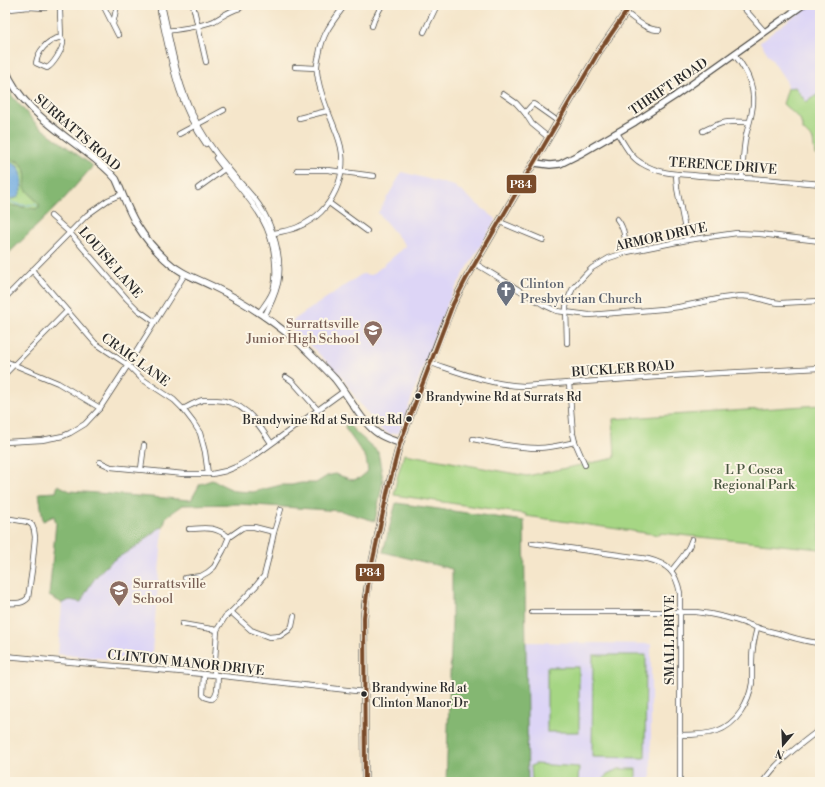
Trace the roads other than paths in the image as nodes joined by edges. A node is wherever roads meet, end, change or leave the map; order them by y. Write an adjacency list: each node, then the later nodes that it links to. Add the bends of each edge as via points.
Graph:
1 (46, 5): 14 (street, via 45,8)
2 (61, 5): 24 (street)
3 (103, 5): 16 (street)
4 (117, 5): 16 (street)
5 (160, 5): 20 (street)
6 (193, 5): 17 (street)
7 (345, 5): 29 (street, via 323,38)
8 (382, 5): 18 (street)
9 (631, 5): 15 (main road)
10 (741, 5): 22 (street)
11 (804, 5): 22 (street, THRIFT ROAD)
12 (435, 6): 21 (street)
13 (240, 8): 17 (street)
14 (10, 9)
15 (626, 13): 19 (street, via 648,28); 35 (main road, via 598,53)
16 (112, 24): 23 (street)
17 (198, 26): 20 (street); 26 (street)
18 (372, 26)
19 (659, 30)
20 (166, 32): 37 (street, via 177,84)
21 (424, 32)
22 (765, 32): 25 (street, THRIFT ROAD)
23 (118, 35)
24 (61, 38): 24 (street, via 62,48 52,65 47,68 36,63 46,44 50,40)
25 (734, 54): 36 (street, via 742,64 752,88 753,102); 39 (street, THRIFT ROAD, via 657,109)
26 (206, 62)
27 (295, 67): 29 (street)
28 (5, 68): 51 (main road, SURRATTS ROAD, via 26,103 48,124 103,165 116,179)
29 (316, 68): 32 (street)
30 (503, 94): 33 (street)
31 (224, 110): 37 (street)
32 (327, 111): 34 (street); 45 (street, via 339,140)
33 (525, 113): 35 (street, via 533,104); 41 (street, via 532,124)
34 (299, 118)
35 (559, 122): 41 (main road)
36 (749, 122): 38 (street, via 725,122); 48 (street)
37 (196, 125): 40 (street); 43 (street)
38 (703, 131)
39 (617, 133): 42 (street, THRIFT ROAD, via 560,164); 46 (street, TERENCE DRIVE, via 640,163 660,172)
40 (180, 134)
41 (549, 138): 42 (main road)
42 (535, 163): 55 (main road)
43 (226, 168): 50 (street); 58 (street, via 260,206)
44 (297, 170): 45 (street)
45 (341, 171): 47 (street); 52 (street)
46 (676, 174): 48 (street, TERENCE DRIVE); 60 (street)
47 (374, 176)
48 (742, 178): 49 (street, TERENCE DRIVE)
49 (820, 184)
50 (198, 188)
51 (122, 194): 57 (street, via 92,211); 65 (main road, SURRATTS ROAD, via 137,225 150,243 177,270)
52 (329, 203): 56 (street); 58 (street, via 308,222 291,230)
53 (51, 216): 57 (street, LOUISE LANE)
54 (617, 219): 62 (street, via 623,230)
55 (500, 222): 59 (street); 63 (main road)
56 (367, 231)
57 (70, 233): 64 (street); 71 (street, LOUISE LANE, via 127,299)
58 (271, 234): 70 (street, via 275,277 272,293)
59 (543, 240)
60 (686, 240): 61 (street, ARMOR DRIVE, via 748,233); 62 (street, ARMOR DRIVE)
61 (820, 240)
62 (627, 252): 69 (street, ARMOR DRIVE, via 609,258 586,274 573,288)
63 (476, 264): 69 (street, via 544,305); 74 (main road, via 453,304)
64 (32, 270): 66 (street); 68 (street, CRAIG LANE)
65 (185, 274): 70 (main road, SURRATTS ROAD, via 216,287); 71 (street)
66 (5, 298)
67 (820, 301): 69 (street, via 780,303 740,296 679,307 614,313 589,315)
68 (67, 311): 75 (street); 76 (street, CRAIG LANE, via 95,343)
69 (566, 312): 72 (street, ARMOR DRIVE)
70 (261, 315): 81 (main road, SURRATTS ROAD, via 289,334)
71 (155, 322): 76 (street)
72 (567, 343)
73 (5, 361): 75 (street)
74 (431, 363): 80 (street, BUCKLER ROAD, via 503,385); 89 (main road)
75 (15, 365): 78 (street); 82 (street, via 64,386)
76 (128, 365): 82 (street); 83 (street, CRAIG LANE, via 142,379)
77 (820, 368): 80 (street, BUCKLER ROAD)
78 (5, 374)
79 (286, 378): 84 (street, via 292,381)
80 (569, 383): 87 (street)
81 (344, 391): 84 (street); 89 (main road, SURRATTS ROAD, via 367,424 386,438)
82 (100, 408): 86 (street, via 85,424 70,434 42,440)
83 (183, 409): 88 (street, via 203,400 220,400 234,404 248,412 259,423); 94 (street, CRAIG LANE, via 200,433 206,452)
84 (318, 410): 88 (street)
85 (473, 440): 87 (street, via 538,448)
86 (5, 442)
87 (574, 442): 92 (street)
88 (271, 443): 94 (street, via 238,466)
89 (400, 443): 116 (main road, via 367,591 364,617)
90 (144, 445): 93 (street)
91 (100, 462): 93 (street, via 111,467)
92 (585, 464)
93 (141, 470): 94 (street)
94 (208, 474)
95 (281, 509): 98 (street)
96 (5, 518): 104 (street, via 28,522 35,533 28,596 20,603)
97 (189, 529): 99 (street, via 210,528)
98 (274, 532): 99 (street, via 246,527); 105 (street, via 264,576)
99 (229, 537): 103 (street, via 214,567 201,576)
100 (692, 539): 102 (street, via 686,553)
101 (532, 543): 102 (street, via 648,559 663,564)
102 (671, 571): 107 (street, SMALL DRIVE, via 680,593)
103 (185, 578)
104 (5, 603)
105 (231, 612): 108 (street, via 251,630 269,637 280,636 289,630); 111 (street)
106 (532, 612): 107 (street)
107 (680, 613): 110 (street, via 714,614); 118 (street, SMALL DRIVE)
108 (294, 616)
109 (182, 624): 111 (street)
110 (757, 628): 112 (street); 118 (street, via 752,651 752,682 742,710 730,723 717,731)
111 (217, 630): 115 (street)
112 (820, 643)
113 (5, 656): 114 (street, CLINTON MANOR DRIVE)
114 (204, 674): 115 (street, CLINTON MANOR DRIVE); 115 (street, via 204,695 210,699 217,693)
115 (216, 675): 116 (street, CLINTON MANOR DRIVE)
116 (364, 692): 119 (main road)
117 (820, 729): 121 (street, via 794,749)
118 (680, 735): 120 (street, SMALL DRIVE)
119 (365, 782)
120 (680, 782)
121 (763, 782)

